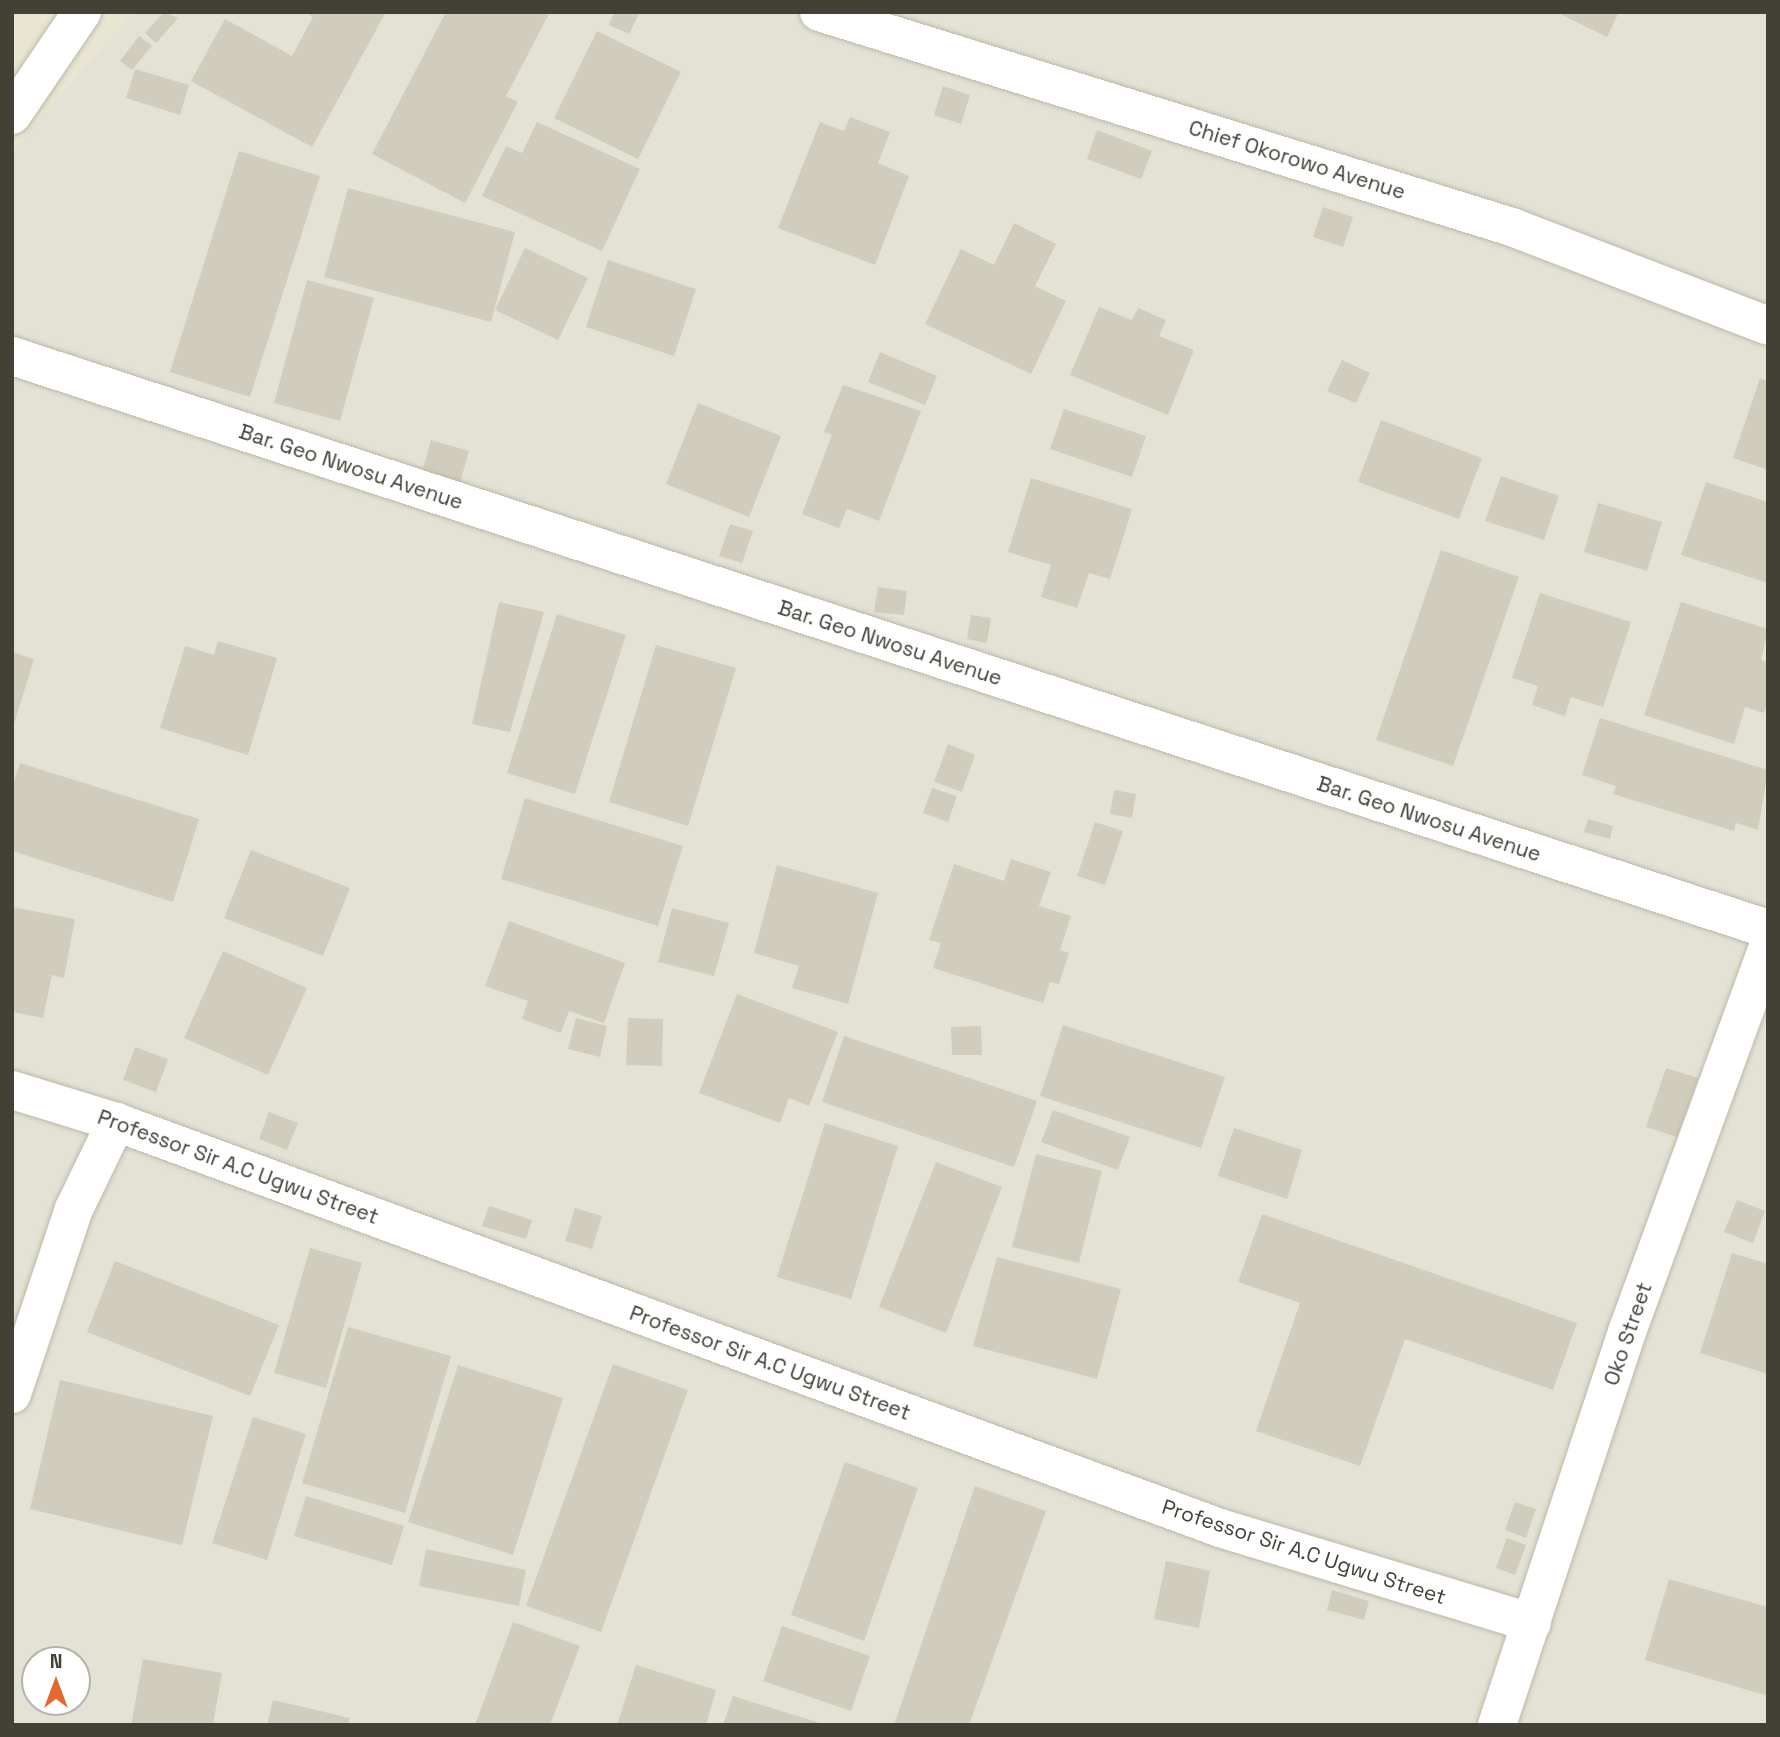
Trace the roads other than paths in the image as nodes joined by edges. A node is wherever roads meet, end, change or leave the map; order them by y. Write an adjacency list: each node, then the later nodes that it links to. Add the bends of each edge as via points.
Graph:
1 (82, 12): 3 (street)
2 (819, 12): 4 (street, Chief Okorowo Avenue, via 1512,227)
3 (12, 116)
4 (1768, 326)
5 (12, 356): 6 (street, Bar. Geo Nwosu Avenue)
6 (1768, 929)
7 (1768, 946): 11 (street, Oko Street, via 1627,1332)
8 (12, 1090): 9 (street, Professor Sir A.C Ugwu Street)
9 (116, 1122): 10 (street, via 74,1209); 11 (street, Professor Sir A.C Ugwu Street, via 1220,1528)
10 (12, 1394)
11 (1532, 1623): 12 (street, Oko Street)
12 (1497, 1725)

